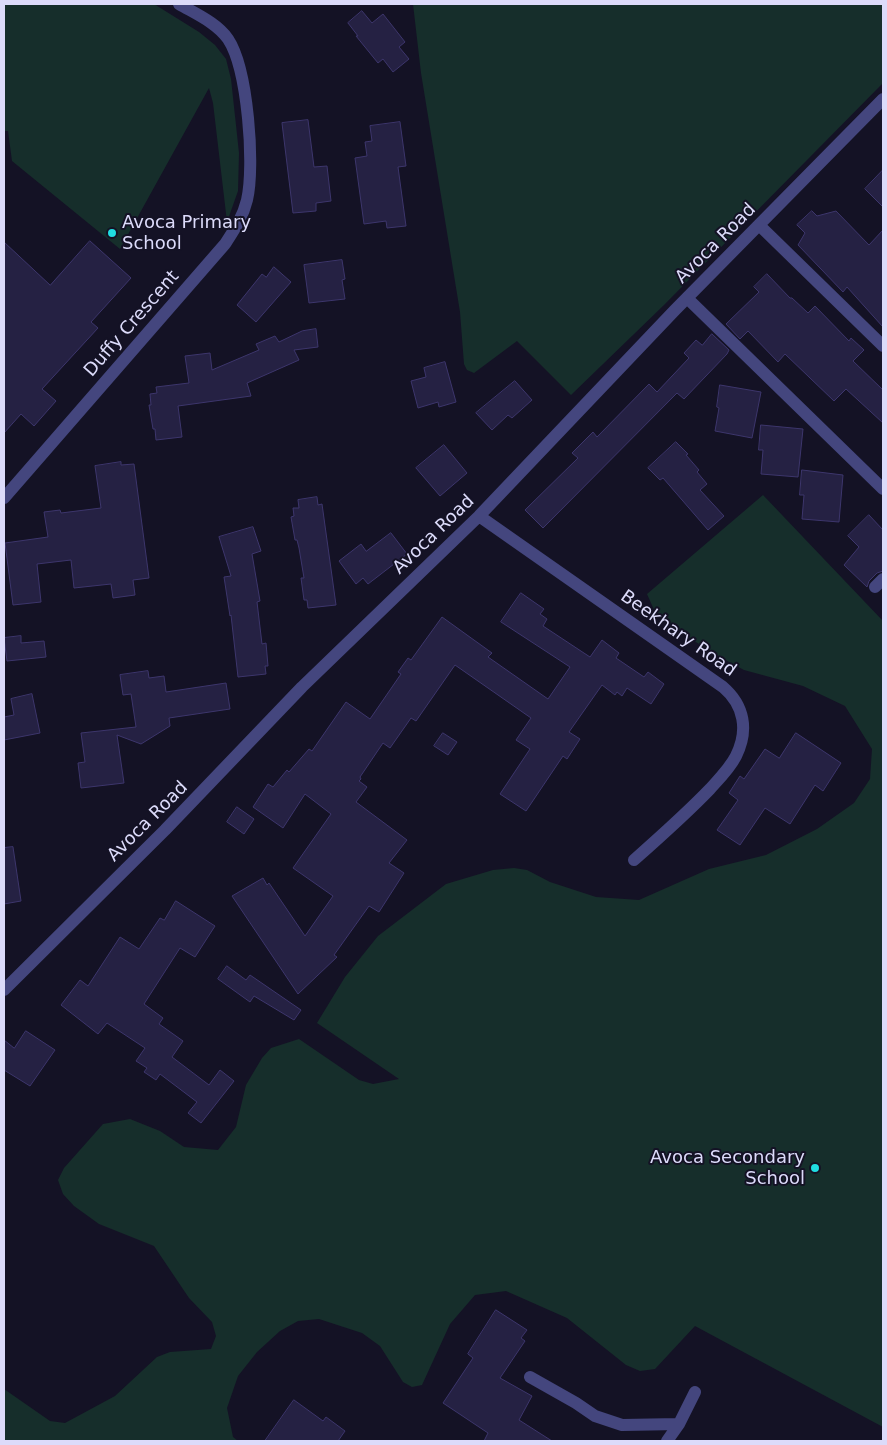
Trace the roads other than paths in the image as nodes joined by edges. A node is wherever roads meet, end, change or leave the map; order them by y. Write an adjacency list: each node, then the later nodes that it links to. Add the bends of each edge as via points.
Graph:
1 (180, 4): 7 (street, Duffy Crescent, via 214,24 228,39 237,56 246,110 250,165 247,200 225,244)
2 (883, 99): 3 (street, Avoca Road)
3 (759, 225): 4 (street, Avoca Road); 5 (street)
4 (688, 298): 6 (street); 8 (street, Avoca Road)
5 (883, 346)
6 (883, 489)
7 (4, 498)
8 (479, 516): 9 (street, Beekhary Road, via 723,686 740,708 743,733 736,757 725,773); 10 (street, Avoca Road, via 302,687 165,830)
9 (634, 860)
10 (4, 990)
11 (530, 1378): 13 (street, via 595,1416 622,1425)
12 (695, 1392): 13 (street)
13 (679, 1424): 14 (street)
14 (667, 1441)

